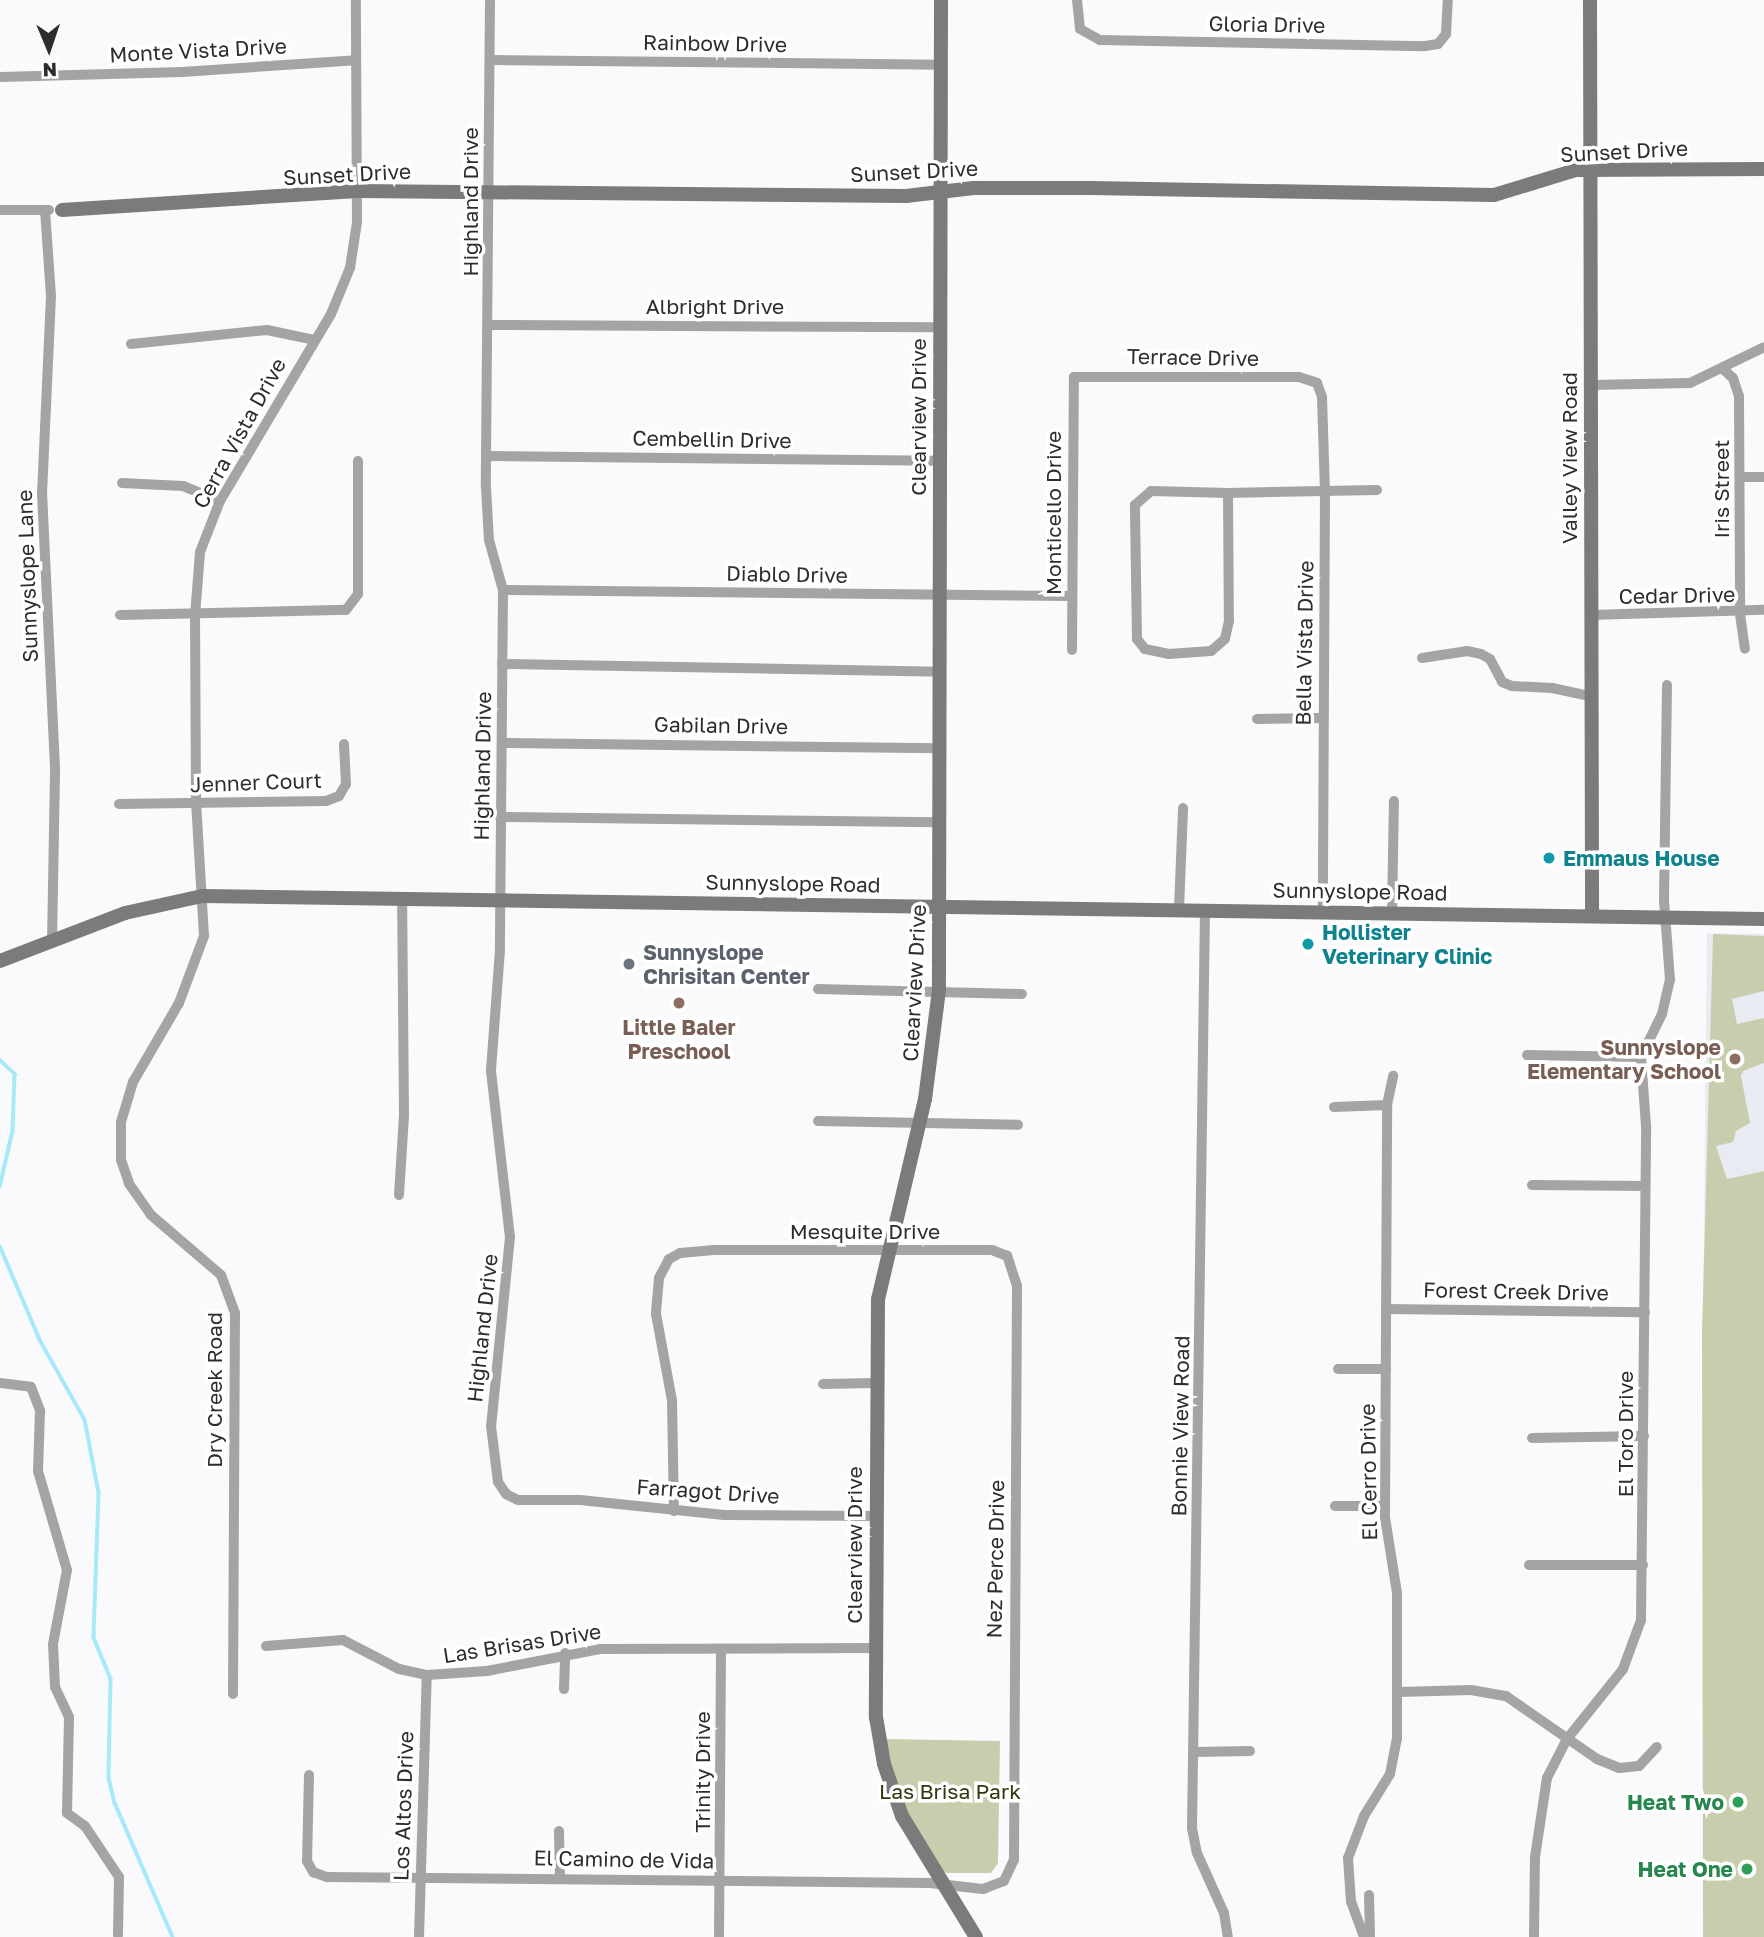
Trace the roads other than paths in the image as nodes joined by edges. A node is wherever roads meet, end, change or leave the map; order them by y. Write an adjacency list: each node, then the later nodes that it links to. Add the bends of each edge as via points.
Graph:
1 (356, 0): 7 (street, Cerra Vista Drive)
2 (489, 0): 8 (street, Highland Drive)
3 (941, 0): 9 (street, Clearview Drive)
4 (1077, 0): 5 (street, Gloria Drive, via 1080,29 1100,40 1425,46 1438,44 1446,34)
5 (1448, 0)
6 (1591, 0): 12 (street, Valley View Road)
7 (356, 60): 10 (street, Monte Vista Drive, via 182,72); 13 (street, Cerra Vista Drive)
8 (490, 60): 9 (street, Rainbow Drive); 14 (street, Highland Drive)
9 (941, 65): 15 (street, Clearview Drive)
10 (0, 76)
11 (1764, 169): 12 (street, Sunset Drive)
12 (1589, 170): 15 (street, Sunset Drive, via 1542,178 1494,195 1091,188); 28 (street, Valley View Road)
13 (357, 191): 14 (street, Sunset Drive); 17 (street, Sunset Drive); 18 (street, Cerra Vista Drive, via 350,268)
14 (489, 191): 15 (street, Sunset Drive, via 906,196); 20 (street, Highland Drive)
15 (938, 191): 21 (street, Clearview Drive)
16 (0, 210): 17 (street, Sunset Drive)
17 (53, 210): 76 (street, Sunnyslope Lane, via 42,492 55,772)
18 (325, 321): 19 (street); 22 (street, Cerra Vista Drive)
19 (337, 326)
20 (490, 326): 21 (street, Albright Drive); 29 (street, Highland Drive)
21 (940, 327): 31 (street, Clearview Drive)
22 (314, 340): 23 (street, via 267,330); 38 (street, Cerra Vista Drive)
23 (131, 344)
24 (1764, 347): 25 (street, via 1744,353)
25 (1723, 369): 28 (street, via 1690,383); 32 (street, Iris Street, via 1733,378 1739,396)
26 (1074, 377): 27 (street, Terrace Drive); 41 (street, Monticello Drive)
27 (1313, 380): 36 (street, Bella Vista Drive, via 1322,397)
28 (1590, 385): 45 (street, Valley View Road)
29 (486, 456): 31 (street, Cembellin Drive); 39 (street, Highland Drive, via 488,530)
30 (358, 461): 46 (street, via 359,583 351,607 339,612)
31 (938, 461): 40 (street, Clearview Drive)
32 (1740, 477): 33 (street); 43 (street, Iris Street)
33 (1764, 477)
34 (122, 483): 38 (street, via 183,486)
35 (1377, 490): 36 (street)
36 (1325, 492): 37 (street); 54 (street, Bella Vista Drive)
37 (1228, 493): 37 (street, via 1151,491 1138,498 1134,518 1137,639 1145,649 1203,654 1225,639 1229,621)
38 (220, 502): 46 (street, Cerra Vista Drive, via 200,552)
39 (503, 590): 40 (street, Diablo Drive); 50 (street, Highland Drive)
40 (940, 595): 41 (street, Diablo Drive); 51 (street, Clearview Drive)
41 (1071, 596): 48 (street, Monticello Drive)
42 (1764, 610): 43 (street, Cedar Drive)
43 (1740, 614): 45 (street, Cedar Drive); 47 (street, Iris Street)
44 (120, 615): 46 (street)
45 (1591, 615): 53 (street, Valley View Road)
46 (195, 616): 60 (street, Cerra Vista Drive)
47 (1745, 649)
48 (1072, 650)
49 (1422, 658): 53 (street, via 1467,651 1481,654 1490,659 1502,682 1512,686)
50 (502, 664): 51 (street); 56 (street, Highland Drive)
51 (940, 672): 58 (street, Clearview Drive)
52 (1667, 685): 73 (street, El Toro Drive)
53 (1591, 696): 74 (street, Valley View Road)
54 (1323, 718): 55 (street); 71 (street, Bella Vista Drive)
55 (1257, 719)
56 (502, 743): 58 (street, Gabilan Drive); 63 (street, Highland Drive)
57 (344, 744): 60 (street, Jenner Court, via 347,779 342,792 332,799)
58 (940, 748): 64 (street, Clearview Drive)
59 (1394, 801): 72 (street)
60 (195, 803): 61 (street, Jenner Court); 65 (street, Cerra Vista Drive)
61 (120, 804)
62 (1183, 808): 69 (street)
63 (500, 817): 64 (street); 67 (street, Highland Drive)
64 (939, 822): 68 (street, Clearview Drive)
65 (202, 896): 66 (street, Sunnyslope Road); 76 (street, Sunnyslope Road, via 155,904); 117 (street, Dry Creek Road, via 204,936 197,962 125,1100 120,1139 123,1170 137,1197 221,1275 235,1313)
66 (402, 899): 67 (street, Sunnyslope Road); 91 (street, via 404,1115)
67 (501, 900): 68 (street, Sunnyslope Road); 103 (street, Highland Drive, via 491,1071 510,1266 491,1442 500,1488 510,1497)
68 (940, 906): 69 (street, Sunnyslope Road); 79 (street, Clearview Drive)
69 (1178, 909): 70 (street, Sunnyslope Road)
70 (1205, 909): 71 (street, Sunnyslope Road); 121 (street, Bonnie View Road)
71 (1323, 910): 72 (street, Sunnyslope Road)
72 (1392, 912): 74 (street, Sunnyslope Road)
73 (1666, 913): 74 (street, Sunnyslope Road); 75 (street, Sunnyslope Road); 82 (street, El Toro Drive, via 1668,998)
74 (1592, 915)
75 (1764, 919)
76 (52, 942): 77 (street, Sunnyslope Road)
77 (0, 961)
78 (818, 989): 79 (street)
79 (939, 990): 80 (street); 87 (street, Clearview Drive)
80 (1021, 994)
81 (1527, 1055): 82 (street)
82 (1641, 1057): 90 (street, El Toro Drive)
83 (1393, 1076): 84 (street, El Cerro Drive)
84 (1387, 1105): 85 (street); 94 (street, El Cerro Drive)
85 (1334, 1107)
86 (818, 1121): 87 (street)
87 (920, 1122): 88 (street); 92 (street, Clearview Drive)
88 (1018, 1125)
89 (1532, 1185): 90 (street)
90 (1645, 1186): 95 (street, El Toro Drive)
91 (399, 1195)
92 (887, 1250): 93 (street, Mesquite Drive, via 992,1250); 99 (street, Clearview Drive, via 878,1299); 106 (street, Mesquite Drive, via 714,1250 680,1253 669,1259 656,1294 672,1400)
93 (1012, 1263): 124 (street, Nez Perce Drive, via 1017,1286)
94 (1387, 1309): 95 (street, Forest Creek Drive); 96 (street, El Cerro Drive)
95 (1645, 1312): 101 (street, El Toro Drive)
96 (1386, 1368): 97 (street); 105 (street, El Cerro Drive)
97 (1338, 1369)
98 (0, 1382): 130 (street, via 32,1387 40,1411 38,1471 67,1570 52,1644 55,1687 68,1717 67,1813 85,1826 119,1877)
99 (875, 1383): 100 (street); 107 (street, Clearview Drive)
100 (823, 1384)
101 (1644, 1436): 102 (street); 109 (street, El Toro Drive)
102 (1532, 1438)
103 (538, 1500): 106 (street, Farragot Drive)
104 (1335, 1506): 105 (street)
105 (1385, 1506): 116 (street, El Cerro Drive, via 1397,1593)
106 (674, 1511): 107 (street, Farragot Drive)
107 (875, 1517): 111 (street, Clearview Drive)
108 (1530, 1565): 109 (street)
109 (1643, 1565): 118 (street, El Toro Drive, via 1641,1620 1633,1650 1616,1680)
110 (267, 1646): 114 (street, Las Brisas Drive, via 343,1640 399,1669)
111 (876, 1648): 112 (street, Las Brisas Drive); 128 (street, Clearview Drive, via 876,1717 884,1764 912,1837)
112 (721, 1649): 113 (street, Las Brisas Drive); 127 (street, Trinity Drive)
113 (565, 1653): 114 (street, Las Brisas Drive, via 487,1671); 115 (street)
114 (427, 1675): 125 (street, Los Altos Drive)
115 (565, 1689)
116 (1398, 1692): 118 (street, via 1495,1693 1516,1702); 135 (street, El Cerro Drive, via 1394,1763 1364,1816 1348,1858 1351,1902)
117 (233, 1694)
118 (1567, 1740): 119 (street, via 1619,1768 1639,1766); 137 (street, El Toro Drive, via 1542,1797)
119 (1657, 1747)
120 (1250, 1751): 121 (street)
121 (1195, 1752): 134 (street, Bonnie View Road, via 1192,1828 1224,1913)
122 (309, 1775): 125 (street, El Camino de Vida, via 307,1856 313,1872 327,1877)
123 (559, 1831): 126 (street)
124 (1014, 1857): 128 (street, El Camino de Vida, via 1011,1871 997,1886)
125 (419, 1877): 126 (street, El Camino de Vida); 131 (street, Los Altos Drive)
126 (559, 1877): 127 (street, El Camino de Vida)
127 (722, 1880): 128 (street, El Camino de Vida); 132 (street, Trinity Drive)
128 (941, 1884): 133 (street, Clearview Drive)
129 (1369, 1895): 136 (street)
130 (118, 1936)
131 (419, 1937)
132 (719, 1937)
133 (976, 1937)
134 (1228, 1937)
135 (1364, 1937)
136 (1370, 1937)
137 (1534, 1937)

